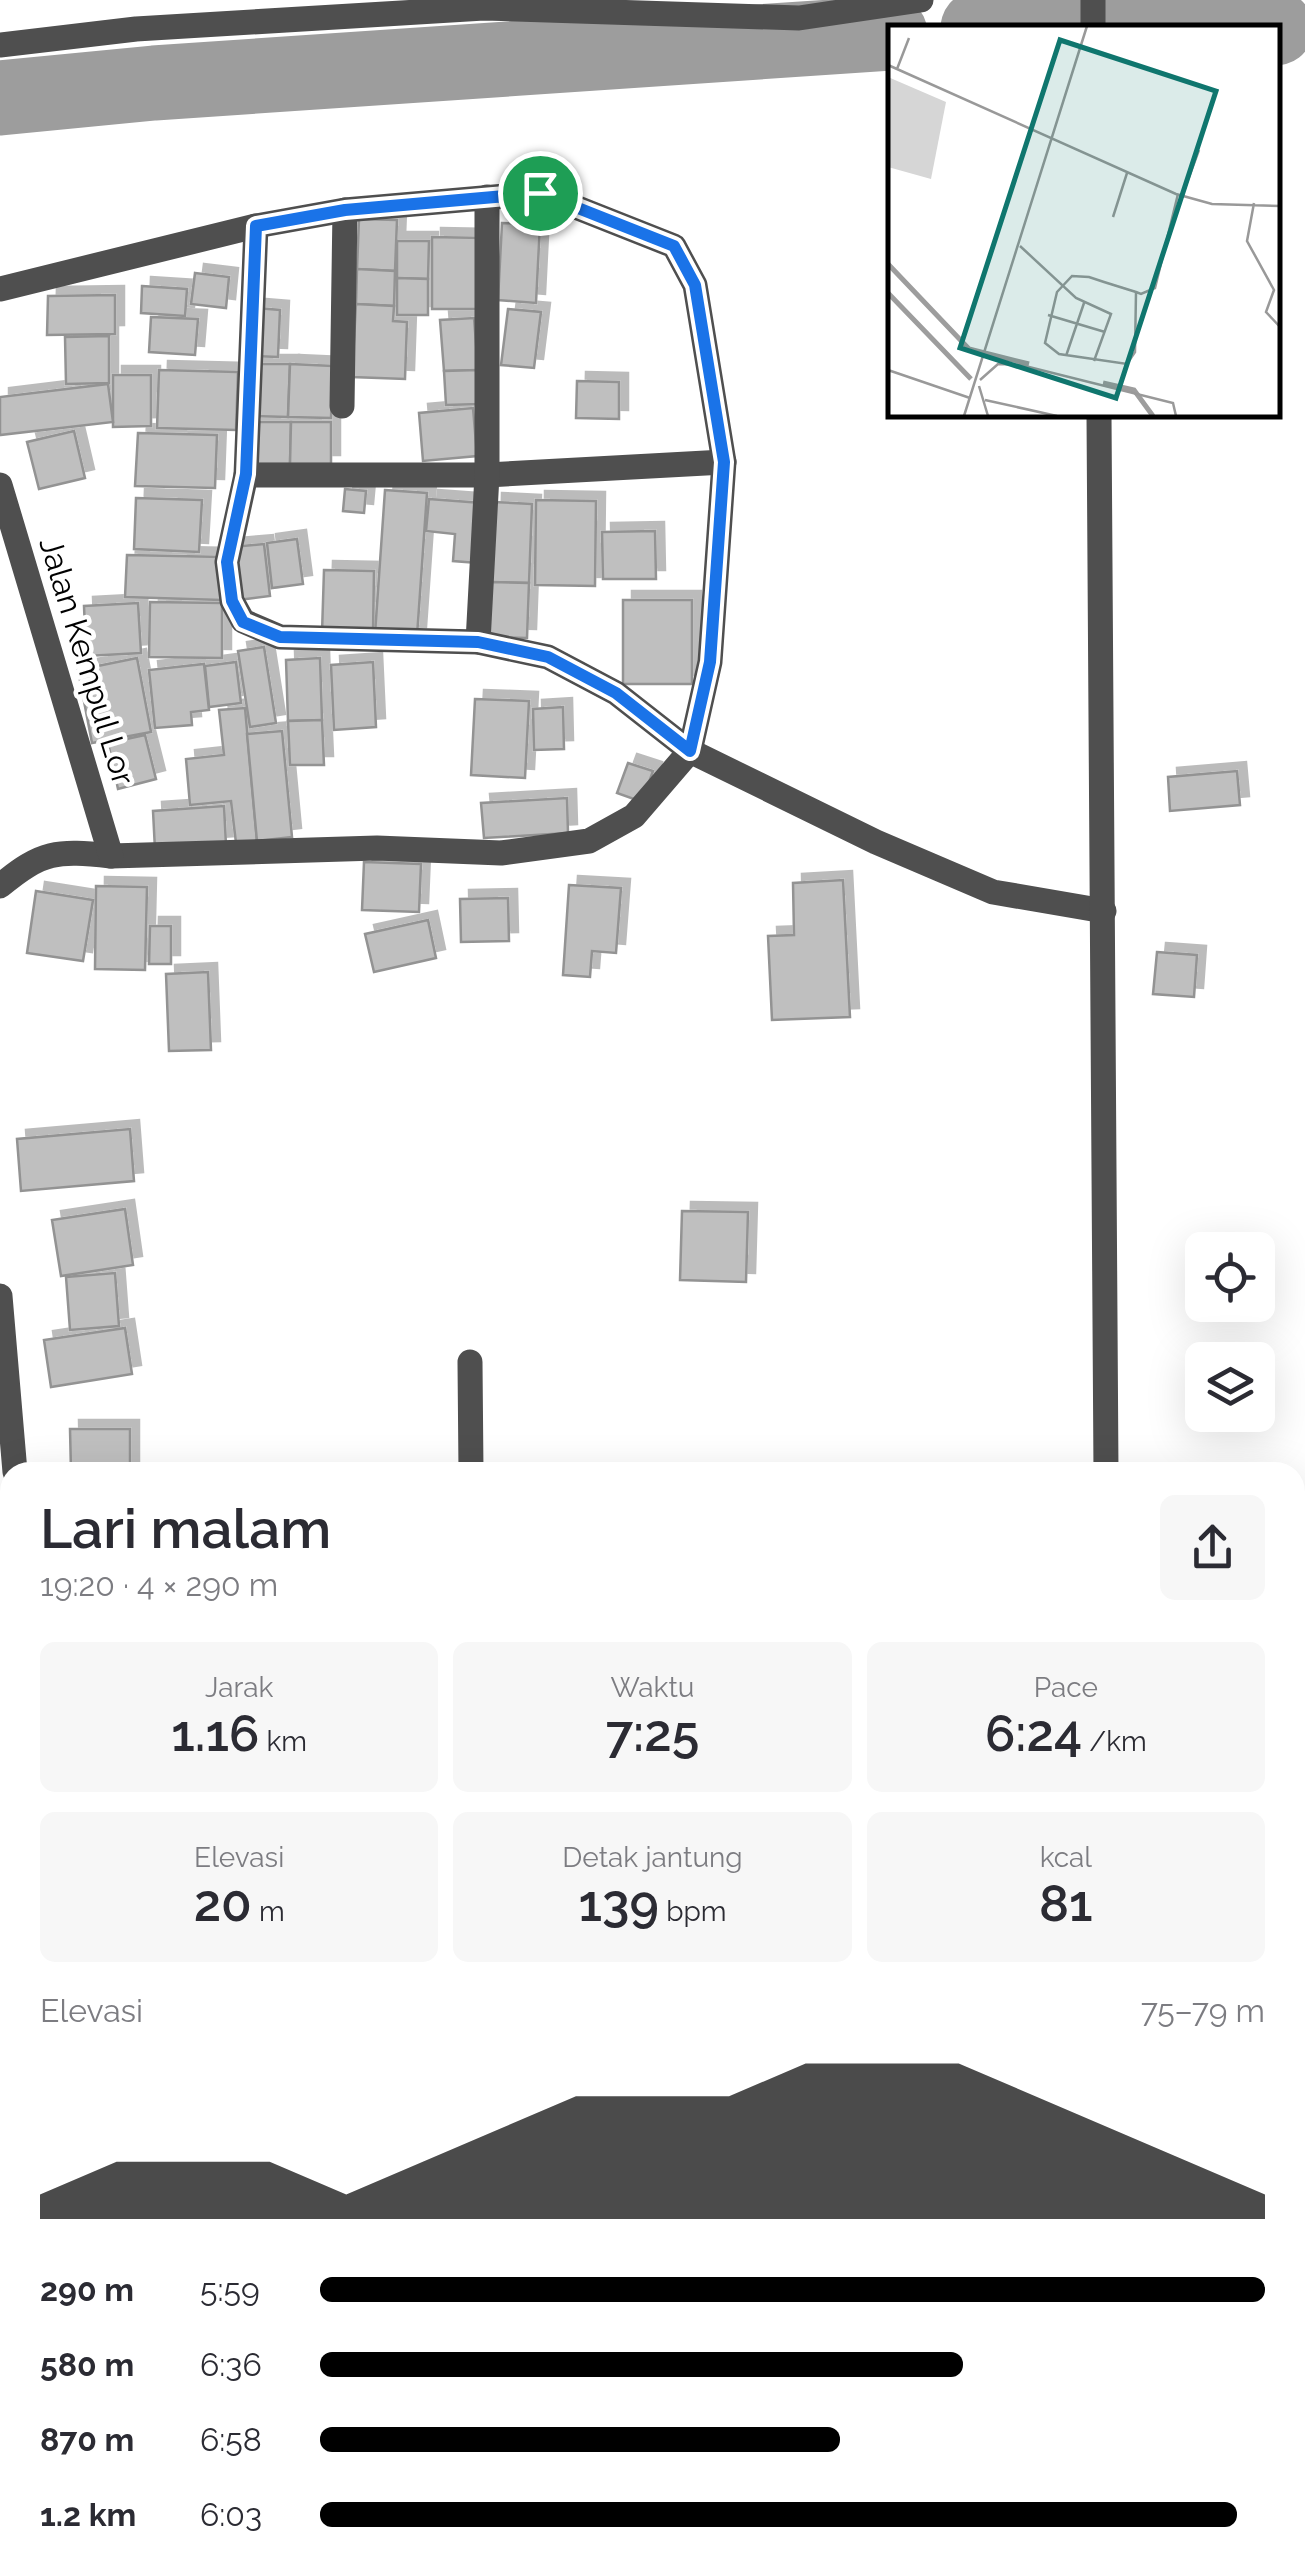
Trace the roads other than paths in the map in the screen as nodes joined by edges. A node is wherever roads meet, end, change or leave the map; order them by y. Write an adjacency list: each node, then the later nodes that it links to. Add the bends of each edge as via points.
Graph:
1 (921, 0): 4 (street, via 799,18 484,8 136,29)
2 (1092, 0): 3 (street)
3 (1094, 25)
4 (0, 45)
5 (487, 197): 6 (street); 11 (street, via 540,193 674,246 695,285); 13 (street)
6 (345, 210): 7 (street); 9 (street)
7 (256, 226): 8 (street); 12 (street)
8 (0, 288)
9 (342, 406)
10 (1099, 418): 19 (street)
11 (724, 462): 13 (street); 16 (street, via 710,662)
12 (246, 474): 13 (street); 15 (street, via 227,562 232,601 243,622 280,637)
13 (487, 475): 15 (street)
14 (0, 486): 17 (street, Jalan Kempul Lor)
15 (478, 642): 16 (street, via 548,657 616,693)
16 (690, 751): 17 (street, via 634,816 589,841 500,853 376,848); 19 (street, via 993,892)
17 (111, 856): 18 (street, via 70,851 30,860)
18 (0, 886)
19 (1104, 912): 24 (street)
20 (0, 1296): 22 (street)
21 (470, 1362): 23 (street)
22 (14, 1462)
23 (471, 1462)
24 (1106, 1462)

